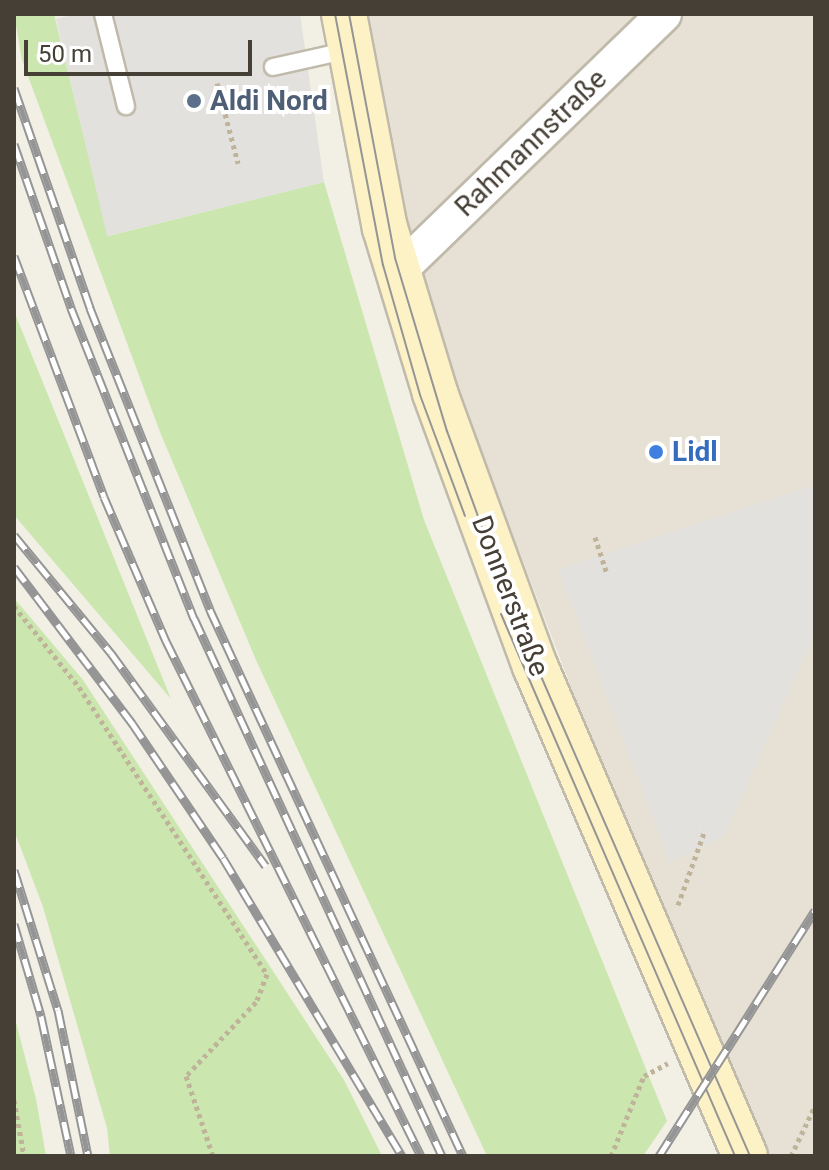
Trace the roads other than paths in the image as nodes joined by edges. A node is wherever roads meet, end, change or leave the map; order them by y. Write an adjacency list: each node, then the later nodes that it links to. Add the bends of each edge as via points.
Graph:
1 (103, 14): 5 (lane)
2 (664, 14): 6 (street, Rahmannstraße)
3 (347, 32): 4 (lane); 6 (main road, Donnerstraße, via 371,166)
4 (273, 67)
5 (126, 106)
6 (399, 271): 7 (main road, Donnerstraße, via 435,393 535,666)
7 (745, 1156)

